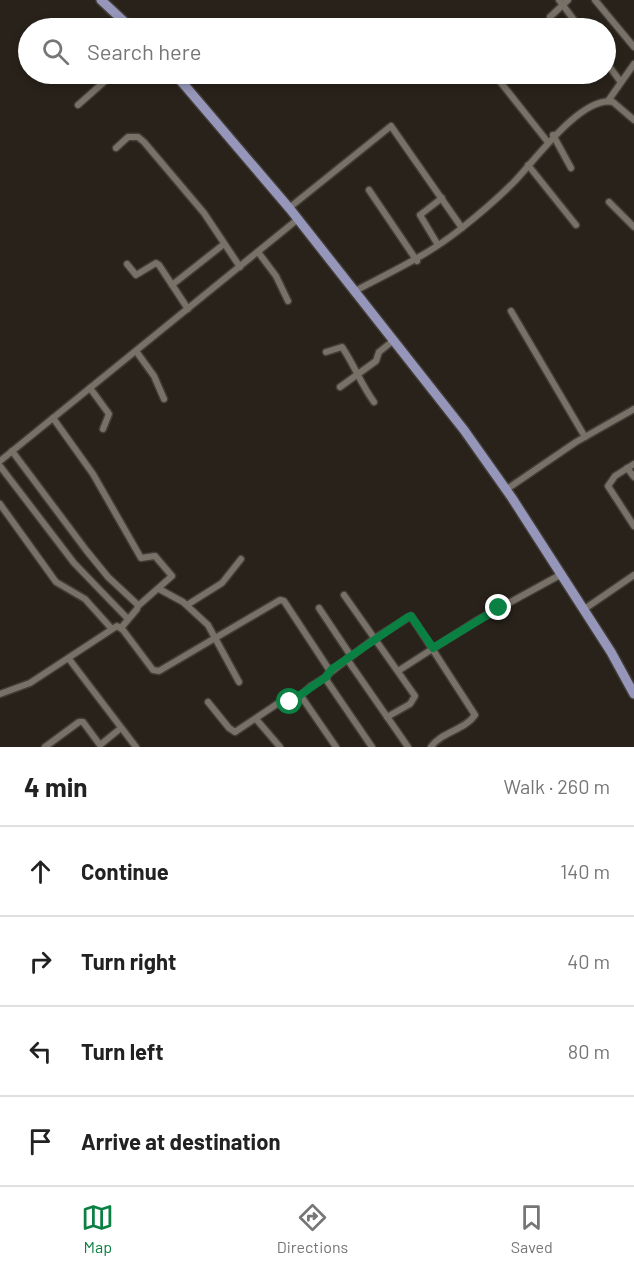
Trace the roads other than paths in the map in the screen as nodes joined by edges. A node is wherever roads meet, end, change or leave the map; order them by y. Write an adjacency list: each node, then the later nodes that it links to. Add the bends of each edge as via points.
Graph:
1 (101, 0): 6 (main road)
2 (568, 0): 4 (street)
3 (596, 0): 8 (street)
4 (561, 3): 5 (street); 7 (street)
5 (550, 17)
6 (120, 18)
7 (572, 18)
8 (611, 18)
9 (616, 25): 10 (street)
10 (634, 47)
11 (634, 63): 13 (street)
12 (616, 76): 13 (street)
13 (620, 81): 17 (street)
14 (102, 84): 18 (street)
15 (184, 84): 28 (main road)
16 (502, 84): 21 (street)
17 (608, 101): 19 (street); 20 (street)
18 (78, 105)
19 (634, 120)
20 (553, 135): 21 (street); 24 (street)
21 (547, 141): 23 (street)
22 (116, 148): 33 (street, via 128,137 138,137 204,213)
23 (528, 165): 30 (street); 32 (street, via 501,195)
24 (571, 168)
25 (369, 190): 36 (street)
26 (442, 198): 28 (street, via 391,126); 32 (street); 34 (street, via 420,215)
27 (609, 202): 31 (street)
28 (289, 208): 29 (main road)
29 (298, 219): 35 (street); 40 (main road)
30 (576, 225)
31 (634, 227)
32 (462, 228): 34 (street)
33 (224, 244): 38 (street); 39 (street)
34 (438, 245): 36 (street)
35 (258, 252): 38 (street); 41 (street)
36 (417, 261): 40 (street)
37 (127, 264): 39 (street, via 136,275 157,263)
38 (240, 267): 42 (street)
39 (172, 285): 42 (street)
40 (355, 291): 44 (main road)
41 (288, 301)
42 (188, 309): 45 (street)
43 (511, 310): 55 (street)
44 (394, 340): 47 (street); 61 (main road)
45 (136, 351): 49 (street); 50 (street)
46 (326, 352): 47 (street, via 342,347)
47 (357, 376): 48 (street); 51 (street)
48 (340, 387)
49 (90, 388): 53 (street); 54 (street, via 110,414)
50 (164, 399)
51 (374, 402)
52 (634, 409): 55 (street)
53 (53, 418): 56 (street); 67 (street, via 93,474 141,558 155,556 171,574 172,578)
54 (103, 429)
55 (585, 436): 61 (street)
56 (12, 451): 57 (street); 70 (street, via 86,550)
57 (0, 463): 73 (street, via 74,563)
58 (634, 464): 59 (street)
59 (627, 468): 60 (street); 63 (street, via 608,486)
60 (634, 477)
61 (507, 489): 65 (main road)
62 (0, 504): 74 (street, via 56,582 85,599)
63 (634, 526)
64 (241, 559): 69 (street, via 226,580)
65 (560, 575): 72 (main road); 78 (street)
66 (634, 575): 72 (street)
67 (159, 589): 69 (street); 70 (street)
68 (344, 595): 76 (street)
69 (187, 605): 77 (street, via 208,625)
70 (138, 606): 73 (street)
71 (319, 608): 79 (street)
72 (584, 610): 83 (main road)
73 (128, 620): 75 (street)
74 (111, 628): 75 (street); 80 (street)
75 (121, 628): 77 (street, via 156,671)
76 (375, 638): 78 (street, via 411,616); 79 (street); 81 (street)
77 (215, 639): 82 (street, via 284,601); 84 (street)
78 (433, 648): 81 (street); 98 (street, via 475,715)
79 (349, 657): 82 (street); 89 (street)
80 (69, 659): 85 (street, via 21,687); 91 (street)
81 (398, 671): 89 (street, via 414,699)
82 (328, 674): 87 (street); 96 (street)
83 (631, 679): 86 (main road)
84 (239, 682)
85 (0, 694)
86 (634, 694)
87 (302, 696): 90 (street, via 277,704); 95 (street)
88 (208, 702): 90 (street, via 231,730 239,730)
89 (387, 717): 97 (street)
90 (256, 719): 94 (street)
91 (121, 728): 92 (street, via 100,745 80,722); 93 (street)
92 (45, 747)
93 (136, 747)
94 (280, 747)
95 (336, 747)
96 (372, 747)
97 (408, 747)
98 (431, 747)

